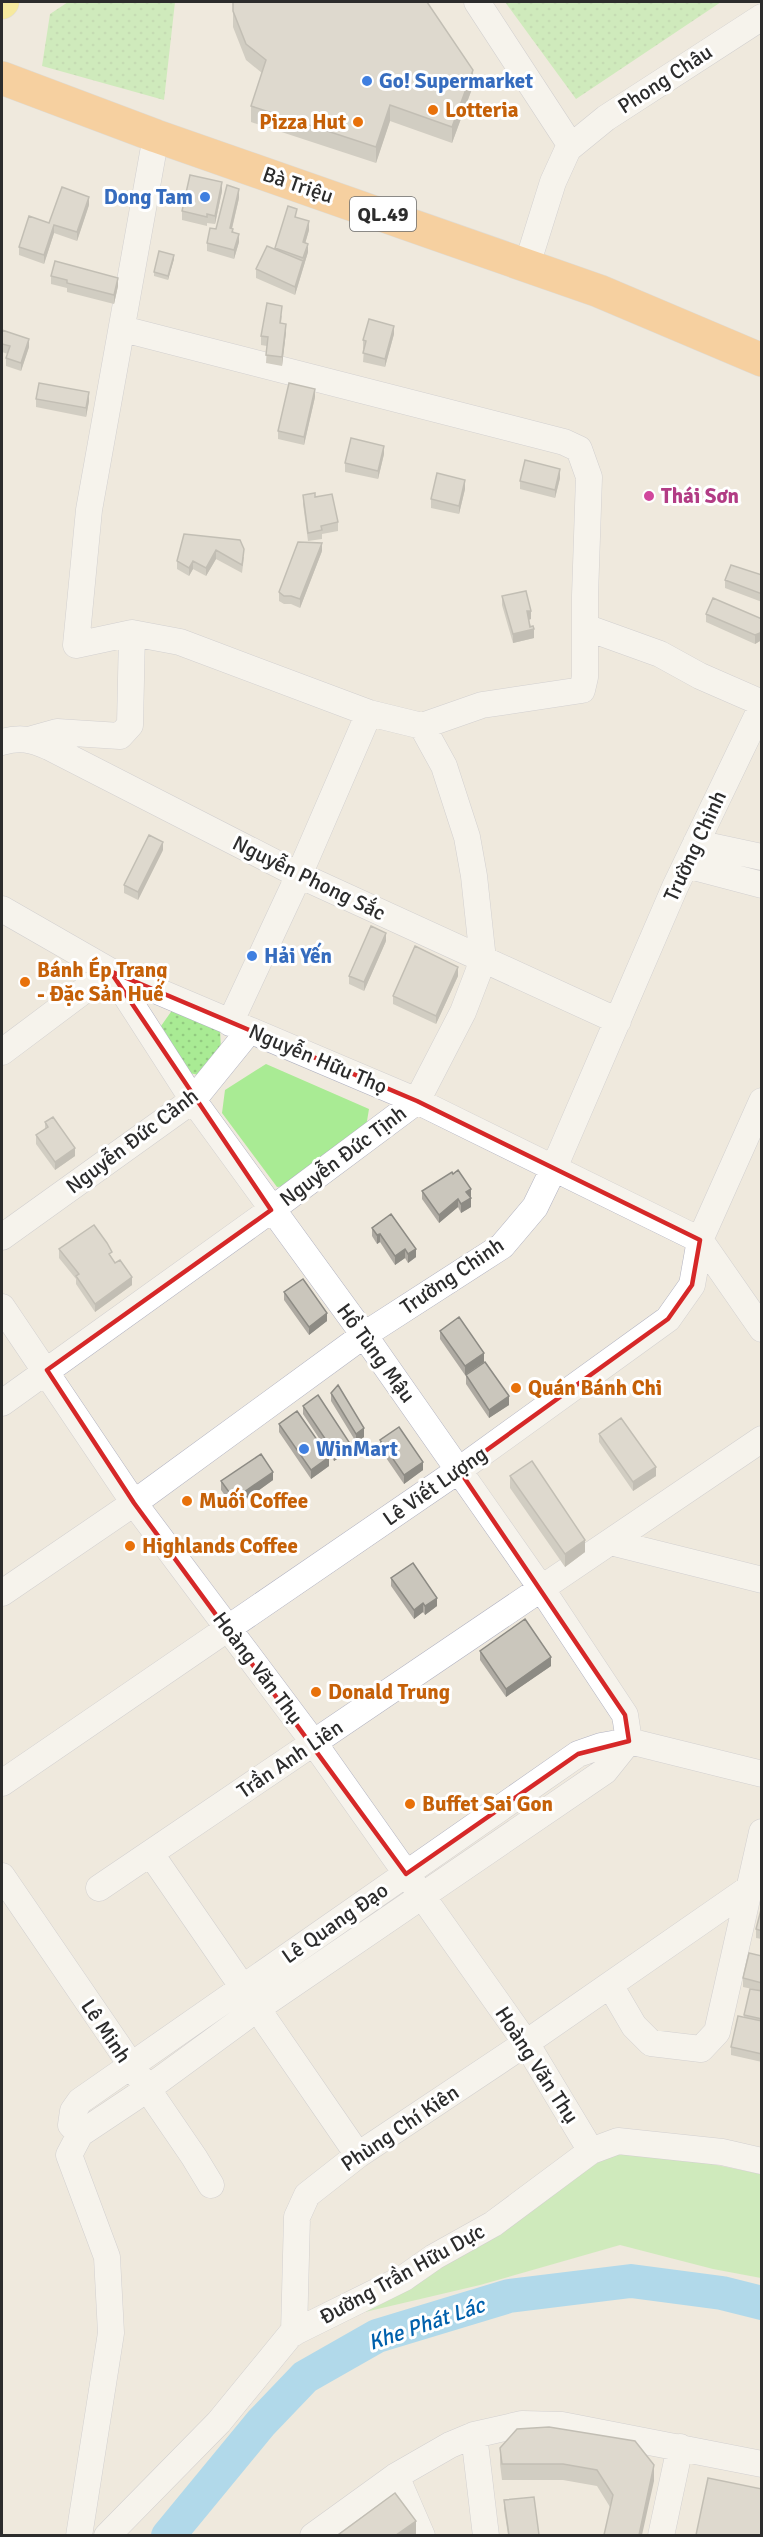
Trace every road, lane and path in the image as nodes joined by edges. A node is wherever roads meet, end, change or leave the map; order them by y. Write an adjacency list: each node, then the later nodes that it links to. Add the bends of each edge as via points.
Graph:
1 (477, 2): 5 (street)
2 (762, 17): 5 (street, Phong Châu, via 606,118)
3 (2, 78): 4 (highway, Bà Triệu / QL.49)
4 (156, 136): 6 (highway, Bà Triệu / QL.49); 7 (street)
5 (572, 146): 6 (street, Phong Châu, via 553,182)
6 (527, 265): 8 (highway, Bà Triệu / QL.49)
7 (123, 329): 9 (street, via 579,449 589,477); 10 (street, via 89,510 76,645)
8 (762, 360)
9 (585, 627): 11 (street, via 660,654); 13 (street, via 582,690 482,705)
10 (132, 633): 12 (street, via 180,642); 14 (street, via 130,725 120,736 57,732)
11 (762, 705): 16 (street, Trường Chinh)
12 (369, 713): 13 (street); 18 (street, Nguyễn Đức Cảnh)
13 (422, 726): 21 (street, Nguyễn Đức Tịnh, via 444,766 467,837)
14 (32, 739): 15 (street); 18 (street, Nguyễn Phong Sắc)
15 (2, 742)
16 (691, 854): 17 (street); 19 (street); 23 (street, Trường Chinh)
17 (762, 857)
18 (299, 875): 21 (street, Nguyễn Phong Sắc); 24 (street, Nguyễn Đức Cảnh)
19 (762, 885)
20 (2, 909): 22 (street, Nguyễn Hữu Thọ)
21 (483, 960): 23 (street, Nguyễn Phong Sắc); 27 (street, Nguyễn Đức Tịnh, via 463,1012)
22 (110, 970): 24 (street, Nguyễn Hữu Thọ); 25 (street); 26 (street, Hồ Tùng Mậu)
23 (618, 1022): 29 (street, Trường Chinh)
24 (240, 1027): 26 (street, Nguyễn Đức Cảnh); 27 (street, Nguyễn Hữu Thọ)
25 (2, 1052)
26 (193, 1100): 30 (street, Hồ Tùng Mậu); 31 (street, Nguyễn Đức Cảnh)
27 (417, 1101): 29 (street, Nguyễn Hữu Thọ); 30 (street, Nguyễn Đức Tịnh)
28 (762, 1101): 32 (street, Lê Viết Lượng)
29 (554, 1168): 32 (street, Nguyễn Hữu Thọ); 35 (street, Trường Chinh, via 535,1207 502,1246)
30 (271, 1210): 35 (street, Hồ Tùng Mậu); 36 (street, Nguyễn Đức Tịnh)
31 (2, 1237)
32 (700, 1240): 34 (street, Nguyễn Hữu Thọ); 39 (street, Lê Viết Lượng, via 692,1285 668,1318)
33 (2, 1307): 36 (street, Hoàng Văn Thụ)
34 (762, 1329)
35 (364, 1335): 39 (street, Hồ Tùng Mậu); 40 (street, Trường Chinh)
36 (47, 1370): 37 (street, Nguyễn Đức Tịnh); 40 (street, Hoàng Văn Thụ)
37 (2, 1403)
38 (762, 1439): 41 (street, Trần Anh Liên)
39 (459, 1470): 43 (street, Hồ Tùng Mậu); 45 (street, Lê Viết Lượng)
40 (134, 1503): 44 (street, Trường Chinh); 45 (street, Hoàng Văn Thụ)
41 (610, 1542): 42 (street); 43 (street, Trần Anh Liên)
42 (762, 1580)
43 (541, 1588): 46 (street, Hồ Tùng Mậu, via 626,1715); 47 (street, Trần Anh Liên)
44 (2, 1593)
45 (228, 1629): 47 (street, Hoàng Văn Thụ); 49 (street, Lê Viết Lượng)
46 (629, 1741): 48 (street, Lê Quang Đạo); 52 (street, Lê Quang Đạo, via 578,1754); 56 (street, Lê Quang Đạo, via 606,1771)
47 (314, 1743): 51 (street, Trần Anh Liên); 52 (street, Hoàng Văn Thụ)
48 (762, 1774)
49 (2, 1782)
50 (762, 1832): 55 (street)
51 (150, 1854): 54 (street, Trần Anh Liên); 58 (street)
52 (406, 1874): 56 (street, Hoàng Văn Thụ); 58 (street, Lê Quang Đạo)
53 (2, 1876): 61 (street, Lê Minh)
54 (99, 1888)
55 (748, 1889): 57 (street, Phùng Chí Kiên); 57 (street, via 717,2032 701,2049 651,2043 634,2026)
56 (421, 1896): 59 (street, Lê Quang Đạo); 60 (street, Hoàng Văn Thụ)
57 (610, 1985): 60 (street, Phùng Chí Kiên)
58 (243, 1987): 59 (street); 61 (street, Lê Quang Đạo)
59 (258, 2008): 62 (street, Lê Quang Đạo); 65 (street)
60 (526, 2043): 64 (street, Hoàng Văn Thụ); 65 (street, Phùng Chí Kiên)
61 (130, 2066): 62 (street, Lê Minh); 63 (street, Lê Quang Đạo, via 80,2101 73,2111 71,2125)
62 (146, 2090): 63 (street, Lê Quang Đạo); 67 (street, Lê Minh)
63 (75, 2144): 73 (street, via 107,2257 111,2333)
64 (591, 2151): 66 (street, Đường Trần Hữu Dực, via 618,2141 722,2152); 68 (street, Đường Trần Hữu Dực, via 493,2224 404,2278)
65 (358, 2155): 68 (street, Phùng Chí Kiên, via 307,2195 297,2217)
66 (762, 2161)
67 (211, 2186)
68 (294, 2333): 74 (street, Đường Trần Hữu Dực, via 219,2422)
69 (474, 2435): 70 (street, via 543,2423); 72 (street); 77 (street)
70 (680, 2447): 71 (street); 78 (street)
71 (762, 2464)
72 (396, 2476): 75 (street); 76 (street)
73 (80, 2535)
74 (107, 2535)
75 (313, 2535)
76 (422, 2535)
77 (486, 2535)
78 (661, 2535)

